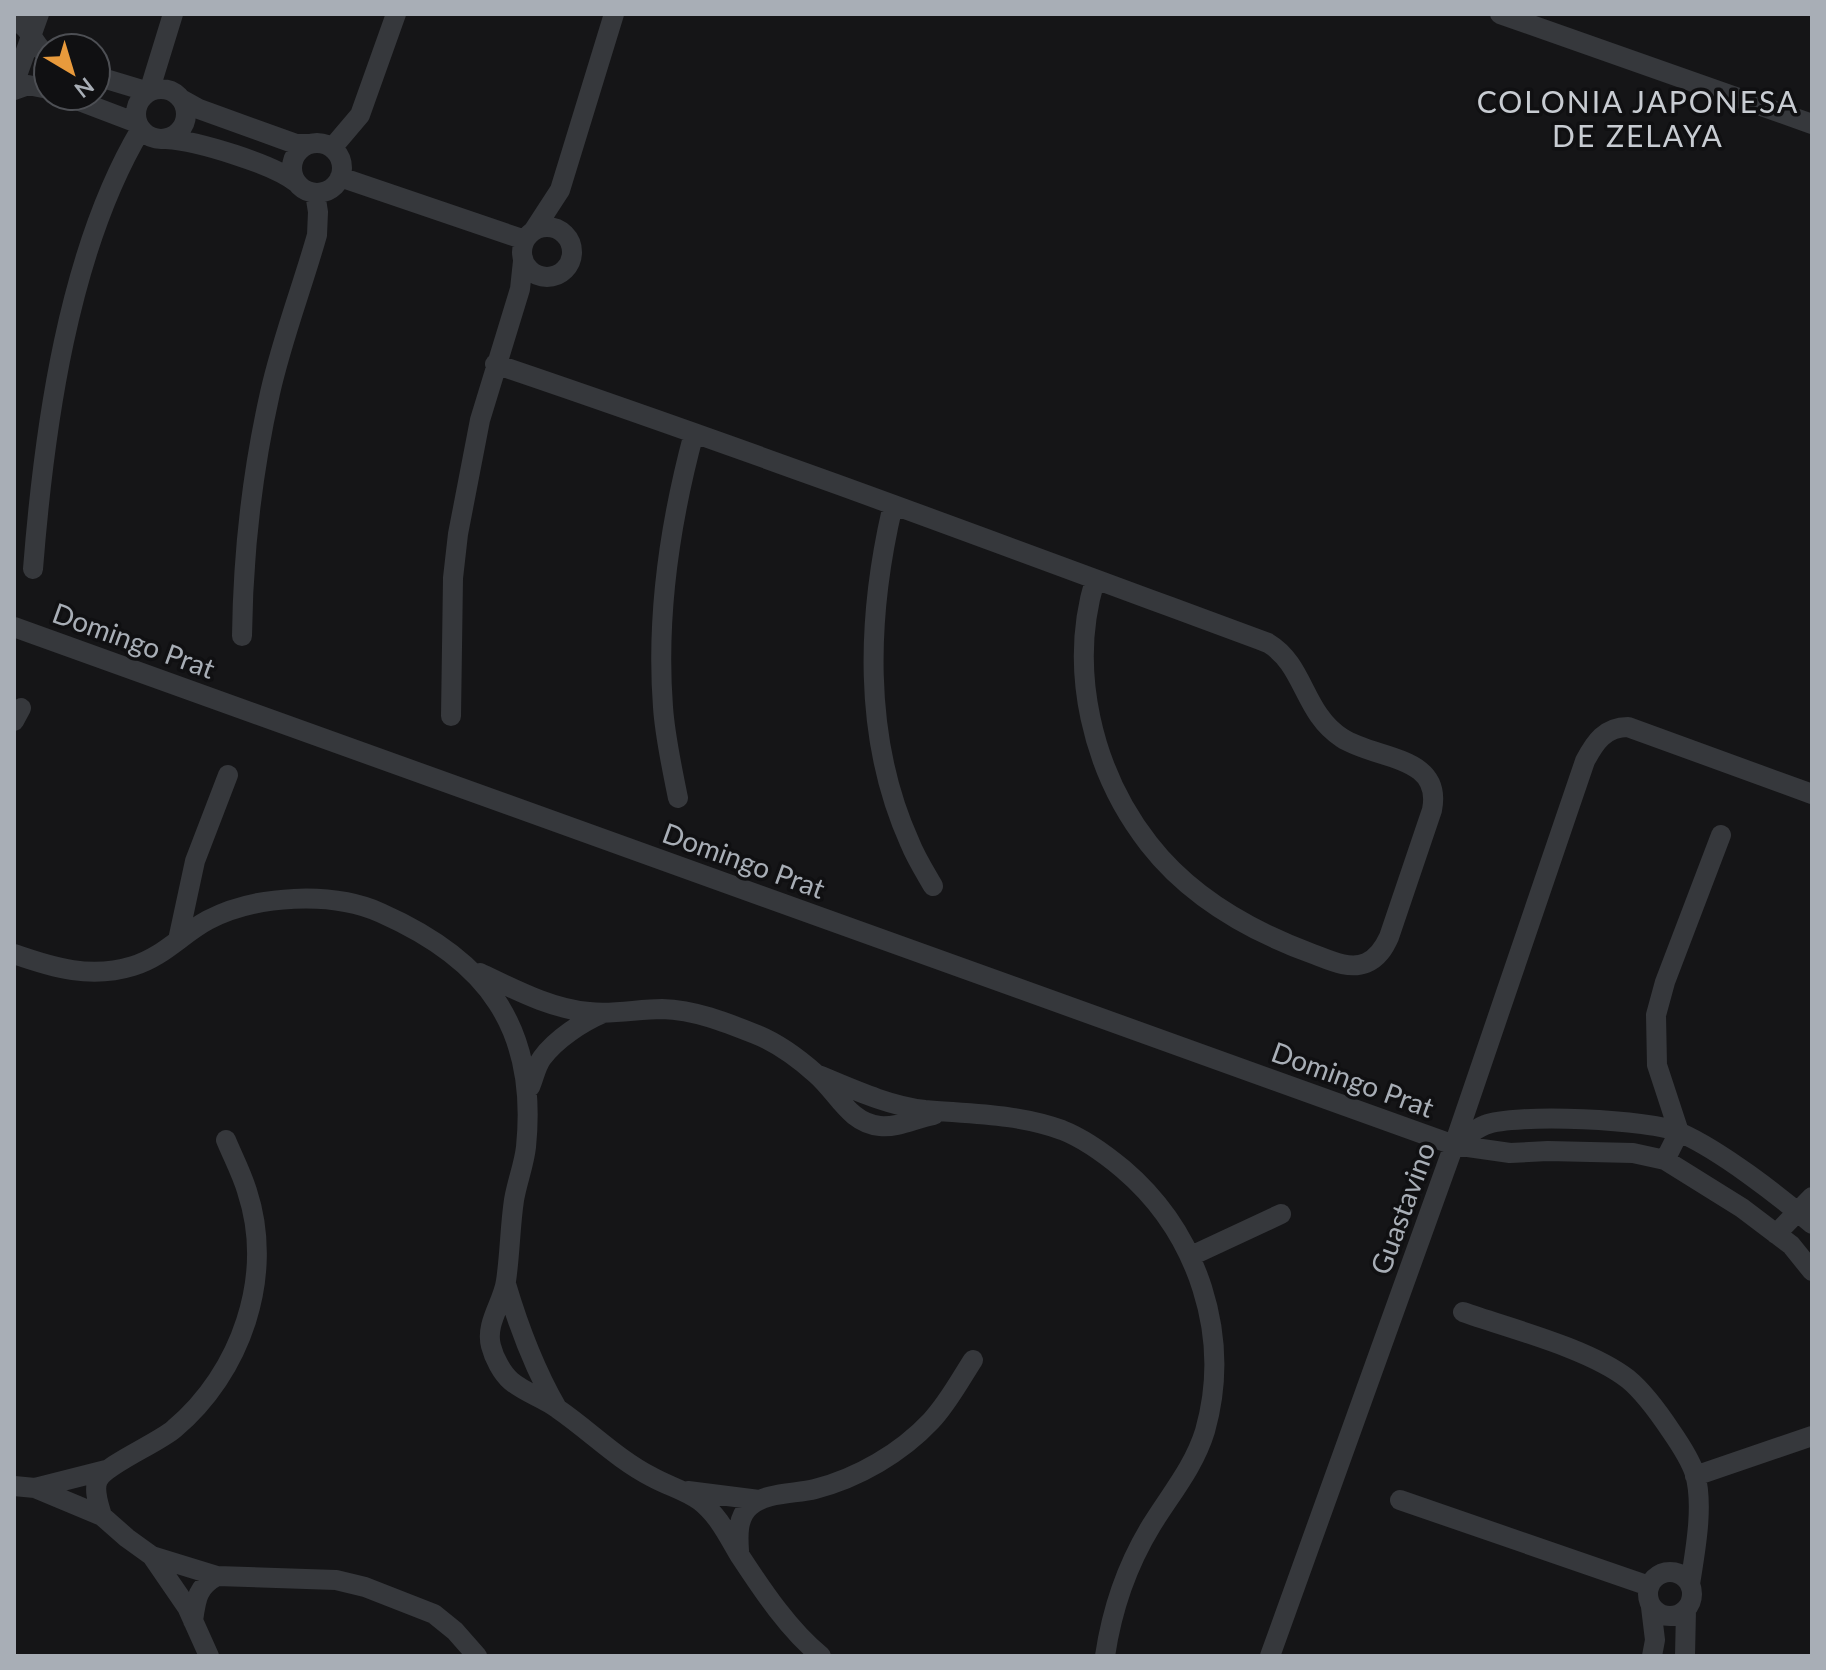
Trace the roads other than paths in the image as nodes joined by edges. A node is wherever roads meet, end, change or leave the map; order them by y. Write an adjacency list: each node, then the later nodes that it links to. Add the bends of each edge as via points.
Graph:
1 (173, 14): 7 (street)
2 (396, 14): 17 (street, via 360,115)
3 (614, 14): 20 (street)
4 (1500, 14): 13 (street)
5 (14, 19): 6 (street)
6 (36, 24): 9 (street)
7 (159, 61): 10 (street); 11 (street)
8 (112, 81): 10 (street)
9 (14, 87)
10 (149, 92): 11 (street, via 162,89); 14 (street, via 139,102)
11 (178, 96): 15 (street, via 186,112 183,126); 16 (street, via 282,139)
12 (105, 112): 14 (street)
13 (1812, 124)
14 (139, 126): 15 (street, via 152,138); 28 (street, via 109,192 75,301 42,460)
15 (166, 139): 19 (street, via 194,142 281,172)
16 (311, 144): 17 (street); 19 (street, via 294,156 291,170)
17 (332, 148): 18 (street, via 341,161)
18 (340, 177): 19 (street, via 330,189); 22 (street)
19 (306, 188): 31 (street, via 318,212 317,235 270,392 256,468)
20 (560, 190): 21 (street, via 558,206); 22 (street)
21 (567, 236): 22 (street, via 548,226); 23 (street, via 571,257)
22 (527, 243): 23 (street, via 532,272); 24 (street)
23 (559, 273): 24 (street)
24 (513, 311): 25 (street)
25 (495, 364): 26 (street); 32 (street, via 458,534)
26 (694, 433): 27 (street); 35 (street, via 672,534 662,629 663,709)
27 (893, 505): 29 (street); 38 (street, via 873,630 876,708 898,810)
28 (33, 569)
29 (1095, 580): 29 (street, via 1082,649 1091,717 1109,773 1148,843 1191,888 1249,927 1350,966 1374,959 1389,937 1432,810 1431,781 1419,769 1331,731 1277,648)
30 (14, 627): 54 (street, Domingo Prat)
31 (242, 636)
32 (451, 716)
33 (228, 775): 37 (street)
34 (1812, 794): 54 (street, Guastavino, via 1628,727 1603,734 1585,761)
35 (678, 798)
36 (1721, 835): 52 (street, via 1656,1015 1657,1065)
37 (190, 886): 39 (street); 40 (street)
38 (933, 886)
39 (211, 919): 40 (street); 42 (street, via 277,900 344,901 425,935)
40 (178, 940): 41 (street, via 160,955 109,971 79,973)
41 (14, 954)
42 (466, 967): 43 (street); 46 (street, via 489,988)
43 (533, 997): 44 (street); 46 (street, via 517,1005)
44 (559, 1006): 45 (street); 47 (street, via 566,1026)
45 (607, 1012): 47 (street); 60 (street, via 687,1011 761,1036 816,1074 852,1116 878,1126 953,1110 1047,1125 1091,1144 1143,1186)
46 (508, 1018): 48 (street)
47 (563, 1038): 49 (street)
48 (519, 1046): 49 (street, via 529,1055); 50 (street)
49 (544, 1056): 50 (street)
50 (528, 1092): 62 (street, via 526,1149)
51 (1514, 1121): 52 (street, via 1621,1121); 54 (street, via 1486,1124); 55 (street)
52 (1679, 1132): 56 (street); 57 (street)
53 (226, 1140): 71 (street, via 254,1219 256,1272 242,1336 198,1406 152,1445)
54 (1454, 1145): 55 (street, Domingo Prat); 91 (street, Guastavino)
55 (1510, 1153): 56 (street, Domingo Prat, via 1633,1153)
56 (1665, 1160): 59 (street)
57 (1807, 1211): 59 (street)
58 (1281, 1214): 60 (street)
59 (1776, 1234): 61 (street)
60 (1191, 1256): 90 (street, via 1212,1332 1214,1386 1207,1421 1195,1457 1122,1581)
61 (1812, 1271)
62 (506, 1284): 64 (street); 65 (street)
63 (1463, 1312): 72 (street, via 1568,1349 1628,1379 1657,1410)
64 (517, 1324): 65 (street); 67 (street)
65 (490, 1330): 68 (street, via 490,1345)
66 (973, 1360): 75 (street, via 931,1421 883,1460 819,1488)
67 (536, 1368): 68 (street, via 523,1383); 69 (street)
68 (511, 1381): 69 (street)
69 (557, 1408): 74 (street, via 621,1458)
70 (1812, 1436): 72 (street)
71 (106, 1470): 73 (street); 77 (street, via 97,1481)
72 (1695, 1476): 78 (street)
73 (24, 1487): 77 (street)
74 (685, 1491): 75 (street); 79 (street, via 722,1523)
75 (759, 1500): 79 (street, via 741,1521)
76 (1400, 1500): 82 (street)
77 (102, 1516): 80 (street)
78 (1697, 1538): 82 (street); 83 (street)
79 (740, 1555): 89 (street, via 792,1627)
80 (152, 1556): 81 (street); 86 (street)
81 (217, 1576): 86 (street, via 203,1584); 88 (street, via 336,1580 365,1587 434,1614)
82 (1654, 1580): 83 (street, via 1673,1572); 84 (street)
83 (1690, 1584): 85 (street, via 1692,1599)
84 (1651, 1607): 85 (street, via 1668,1617); 92 (street)
85 (1686, 1610): 93 (street)
86 (193, 1621): 87 (street)
87 (209, 1656)
88 (477, 1656)
89 (821, 1656)
90 (1105, 1656)
91 (1270, 1656)
92 (1652, 1656)
93 (1685, 1656)

